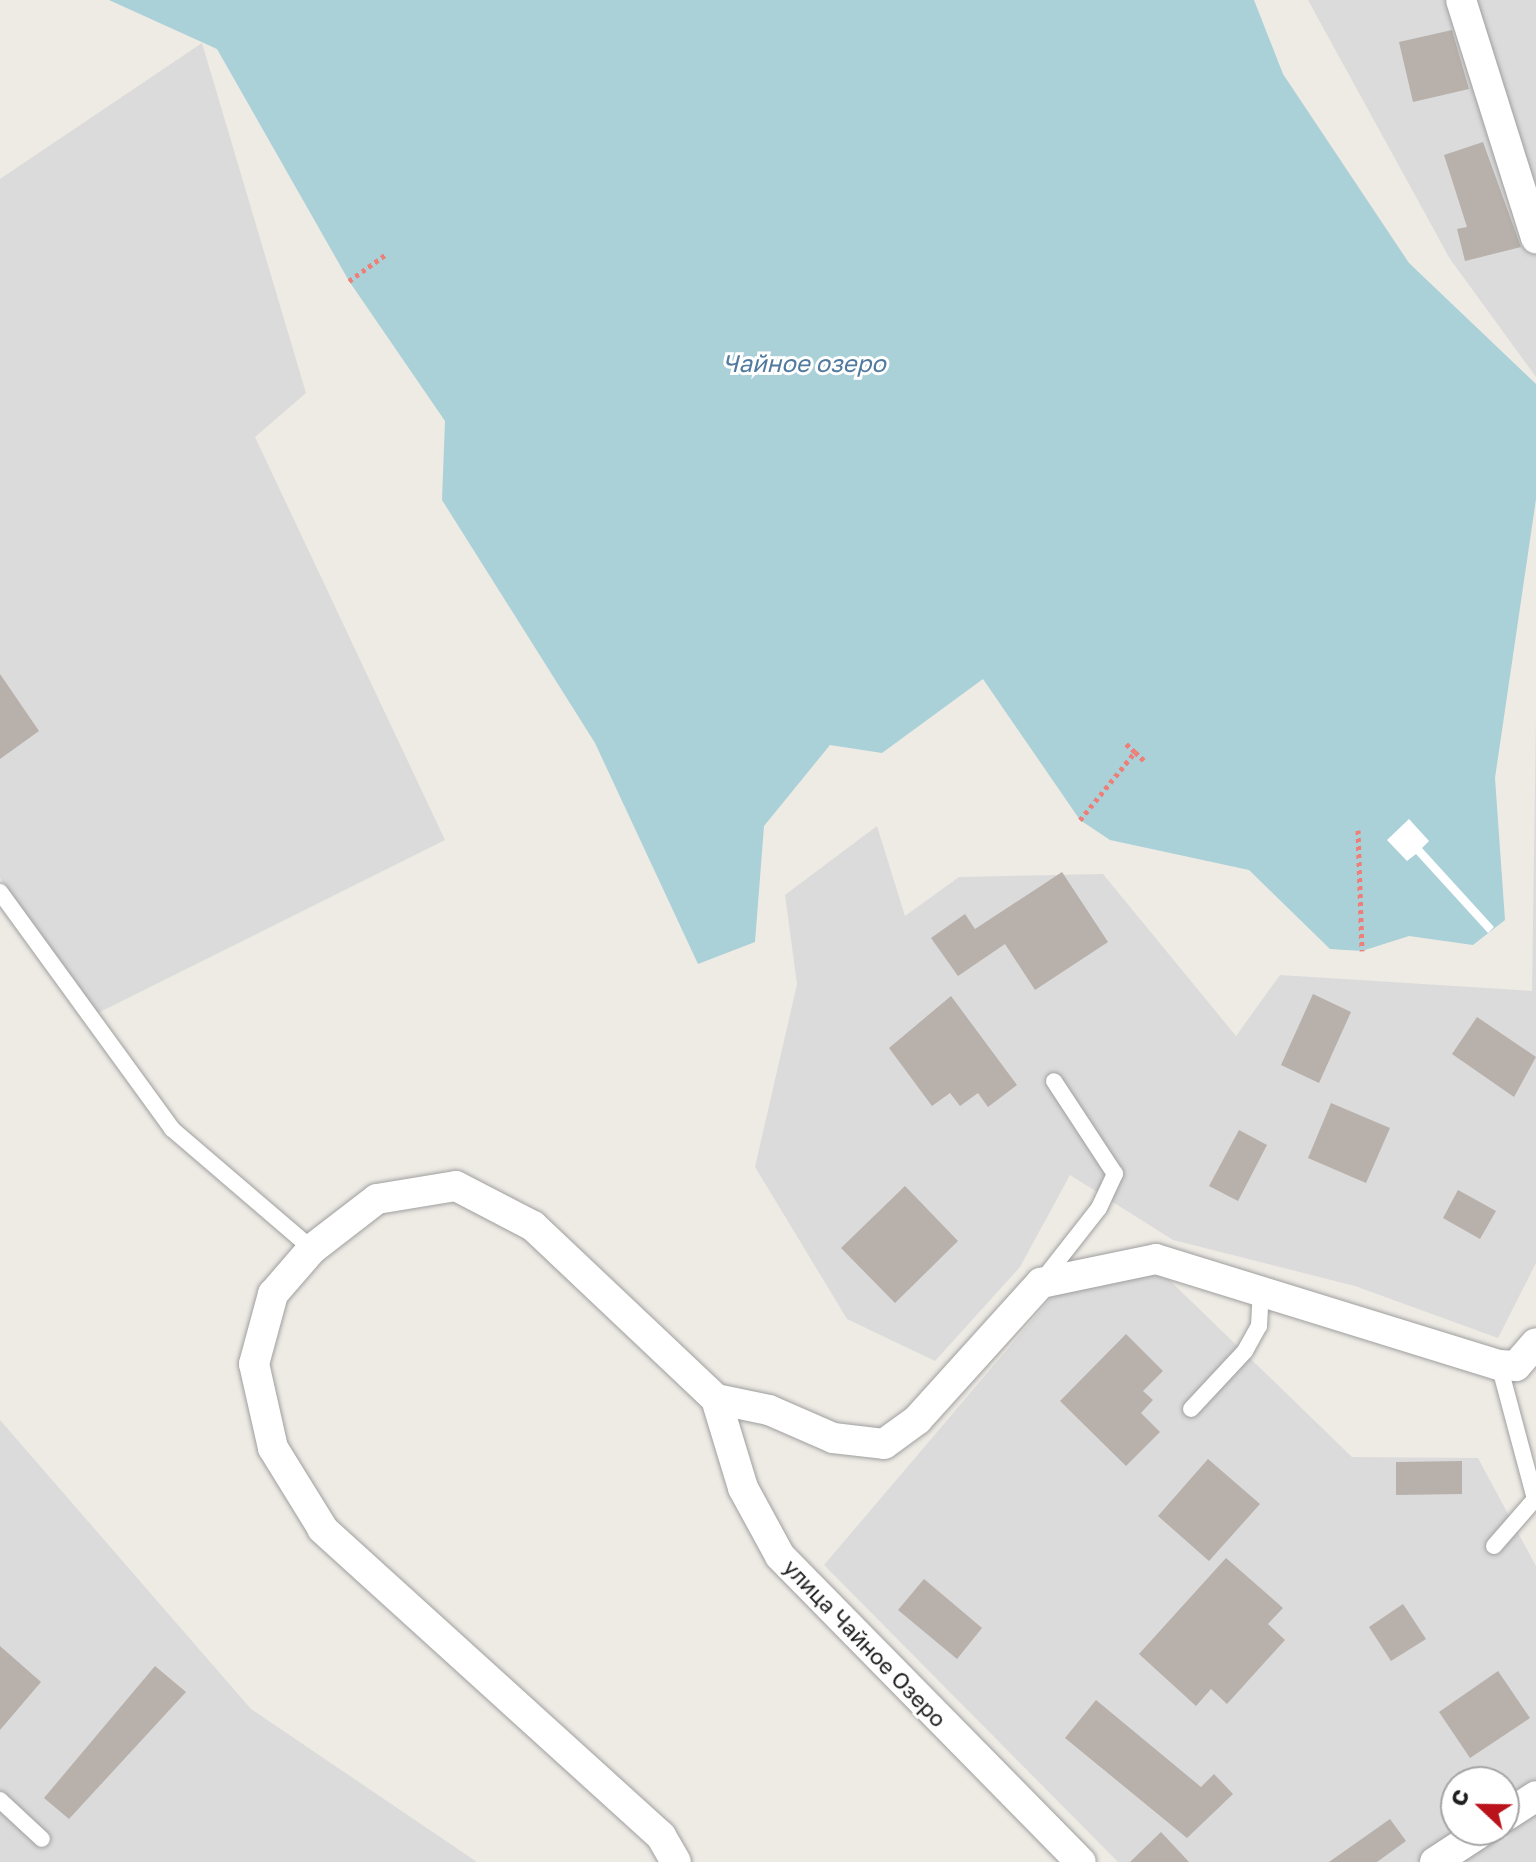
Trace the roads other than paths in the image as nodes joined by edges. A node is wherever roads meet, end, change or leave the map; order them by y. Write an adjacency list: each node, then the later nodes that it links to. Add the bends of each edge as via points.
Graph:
1 (1461, 0): 2 (street)
2 (1536, 238)
3 (0, 892): 5 (lane, via 172,1129)
4 (1054, 1081): 6 (lane, via 1115,1174 1099,1208)
5 (312, 1249): 9 (street, via 377,1199 456,1186 533,1226); 15 (street, via 273,1294 254,1364 273,1448 323,1529 661,1836)
6 (1041, 1283): 7 (street, via 1156,1259); 9 (street, via 917,1420 884,1444 833,1438 769,1410)
7 (1261, 1291): 8 (street, via 1387,1336); 10 (lane, via 1259,1326 1245,1351)
8 (1525, 1357): 11 (lane, via 1535,1499)
9 (716, 1399): 16 (street, улица Чайное Озеро, via 743,1488 780,1556)
10 (1191, 1409)
11 (1494, 1546)
12 (0, 1800): 13 (lane)
13 (42, 1839)
14 (1460, 1846): 17 (street)
15 (676, 1862)
16 (1081, 1862)
17 (1435, 1862)

